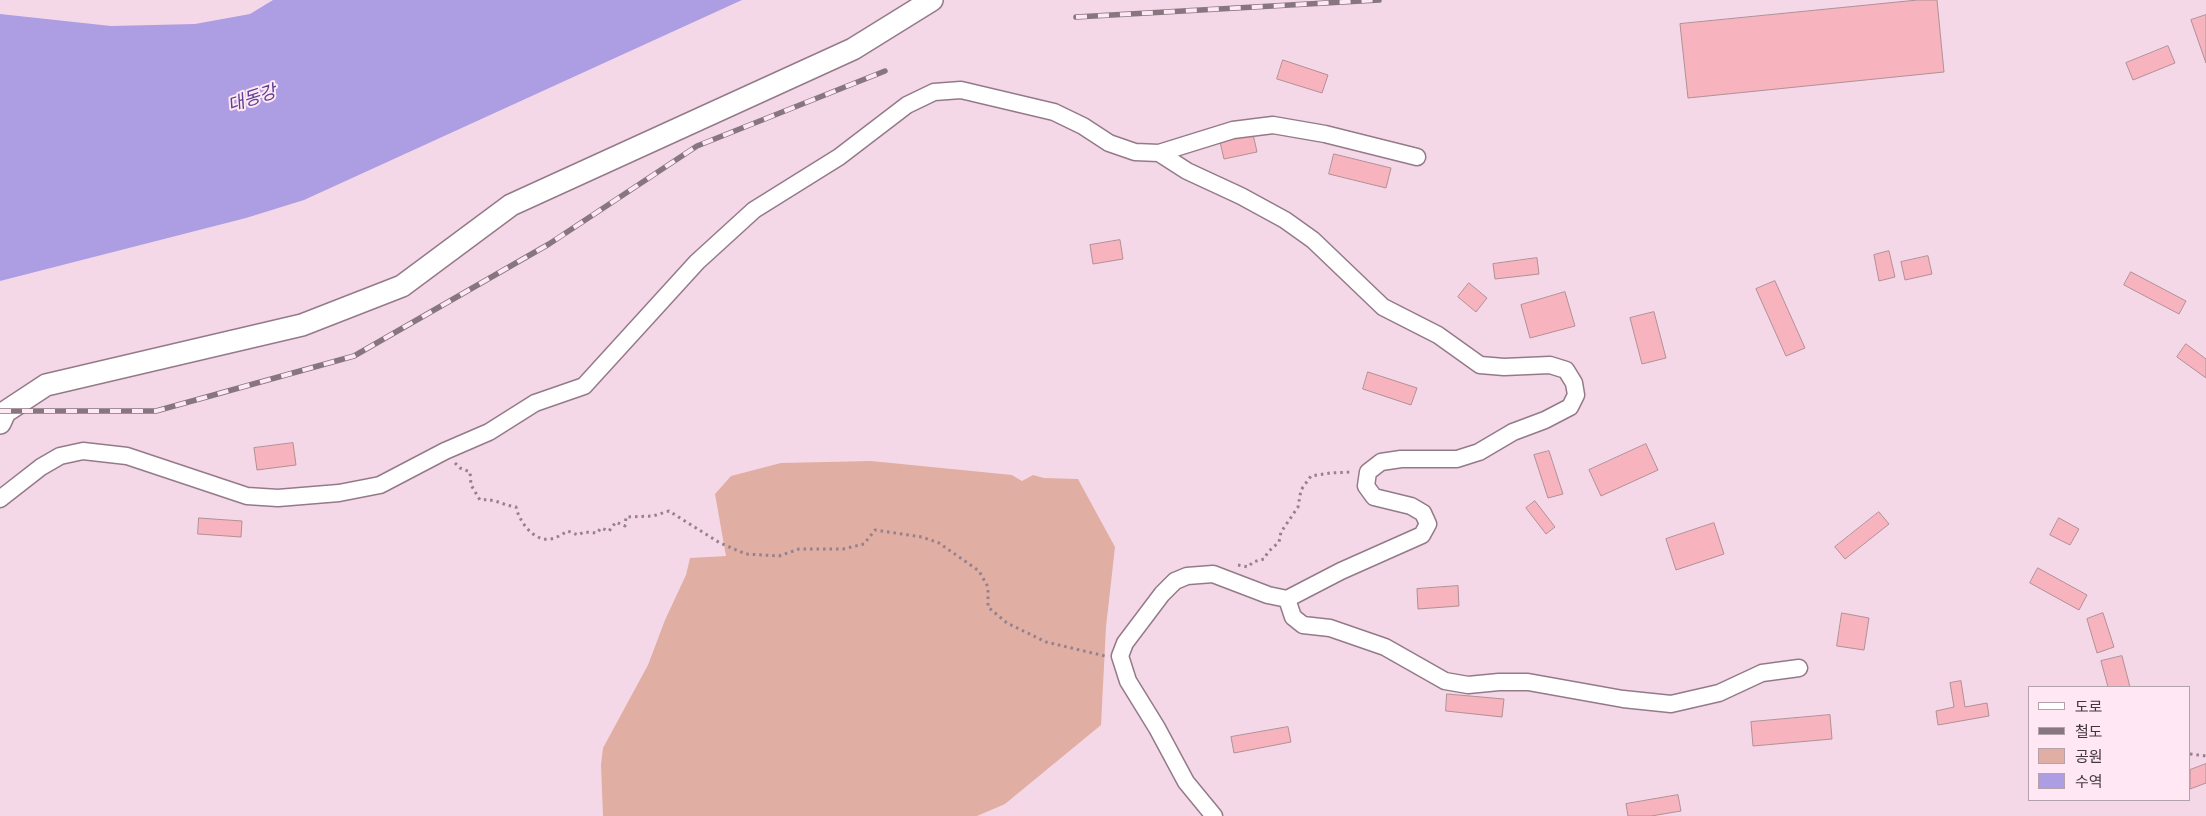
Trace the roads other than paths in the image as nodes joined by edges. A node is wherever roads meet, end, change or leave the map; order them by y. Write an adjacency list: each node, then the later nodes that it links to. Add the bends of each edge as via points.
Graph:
1 (932, 0): 4 (main road, via 853,49 511,205 402,286 302,325 46,385 5,412)
2 (1159, 153): 3 (street, via 1233,130 1273,125); 5 (street, via 1135,152 1109,144 1054,112 961,90 934,92 907,105 839,157 754,210 697,262 584,386 535,403 489,432 380,485 339,493 278,498 247,496 127,456 83,451 60,456); 6 (street, via 1285,220 1313,240 1383,307 1438,335 1480,365 1550,365 1566,370 1574,383 1576,395 1570,407 1479,452 1456,458 1381,462 1368,472 1366,486 1374,496 1411,506 1423,513 1428,524 1422,535)
3 (1417, 157)
4 (0, 423)
5 (0, 499)
6 (1287, 599): 7 (street, via 1293,616 1303,624 1330,628 1385,647 1445,681 1468,685 1528,682 1671,704 1719,693 1762,673); 8 (street, via 1212,574 1187,576 1175,581 1162,594 1125,643 1120,656 1128,681 1186,782)
7 (1799, 668)
8 (1214, 816)

